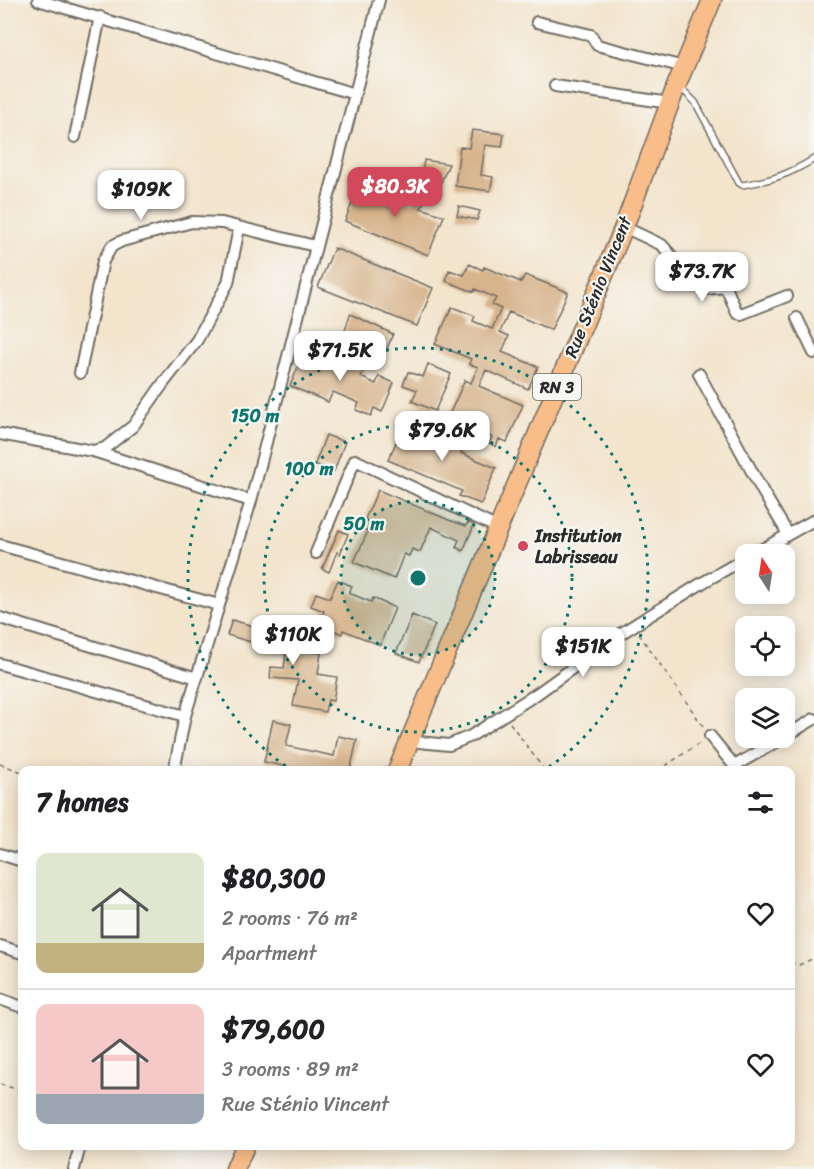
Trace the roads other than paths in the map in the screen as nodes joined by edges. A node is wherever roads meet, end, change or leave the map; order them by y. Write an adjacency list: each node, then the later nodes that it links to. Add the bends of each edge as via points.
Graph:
1 (38, 0): 4 (street)
2 (379, 0): 9 (street)
3 (712, 0): 6 (main road, Rue Sténio Vincent / RN 3)
4 (100, 17): 9 (street); 11 (street)
5 (537, 22): 6 (street, via 591,35 597,45)
6 (684, 67): 7 (main road, Rue Sténio Vincent / RN 3)
7 (677, 84): 10 (main road, Rue Sténio Vincent / RN 3); 12 (lane, via 695,102 739,183 788,174)
8 (555, 86): 10 (street)
9 (356, 93): 15 (street)
10 (670, 104): 13 (main road, Rue Sténio Vincent / RN 3)
11 (75, 137)
12 (814, 159)
13 (624, 227): 16 (street, via 663,245 696,284 705,289 726,287 737,313); 25 (main road, Rue Sténio Vincent / RN 3)
14 (239, 228): 15 (street); 19 (street, via 192,222 112,246 103,261); 22 (street, via 228,283 197,340 133,426 105,448)
15 (315, 246): 23 (street)
16 (787, 296)
17 (797, 318): 18 (street)
18 (814, 353)
19 (80, 373)
20 (699, 374): 26 (street)
21 (0, 434): 22 (street)
22 (93, 451): 23 (street)
23 (251, 501): 31 (street)
24 (814, 520): 26 (street)
25 (498, 528): 29 (street, via 355,460); 39 (main road, Rue Sténio Vincent / RN 3)
26 (788, 534): 27 (street)
27 (771, 544)
28 (0, 545): 31 (street)
29 (316, 553)
30 (735, 565): 39 (street, via 633,626 471,736 449,746)
31 (219, 605): 34 (street)
32 (0, 618): 34 (street)
33 (0, 664): 35 (street)
34 (197, 678): 35 (street)
35 (185, 716): 41 (street)
36 (814, 719): 37 (street)
37 (795, 731)
38 (710, 736): 40 (street, via 736,765)
39 (409, 741): 42 (main road, Rue Sténio Vincent / RN 3)
40 (766, 748)
41 (175, 766)
42 (399, 766)
43 (0, 854): 44 (street)
44 (18, 860)
45 (0, 946): 46 (street)
46 (18, 951)
47 (0, 999): 48 (street)
48 (18, 1005)
49 (79, 1150): 51 (street)
50 (243, 1150): 52 (main road)
51 (74, 1169)
52 (235, 1169)

